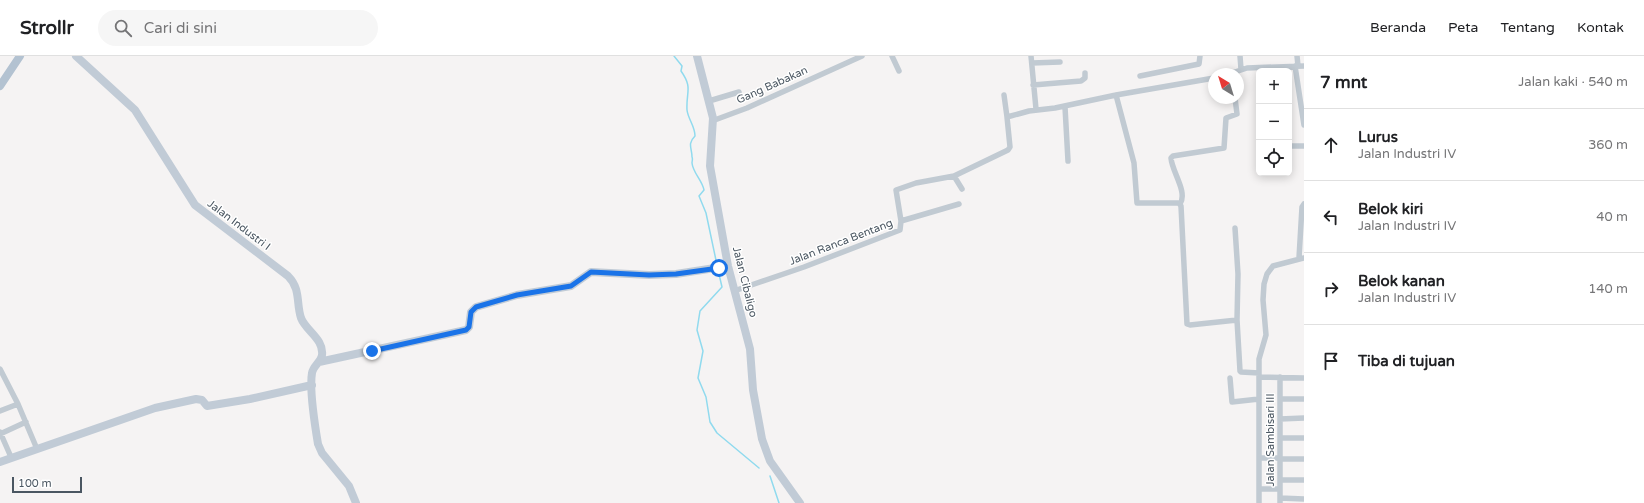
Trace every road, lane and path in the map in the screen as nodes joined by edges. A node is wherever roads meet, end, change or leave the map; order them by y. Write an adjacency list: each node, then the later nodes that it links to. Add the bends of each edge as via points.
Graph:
1 (20, 56): 20 (main road)
2 (76, 56): 45 (main road, Jalan Industri I, via 135,110 195,205 295,283 301,318 313,332 322,350)
3 (697, 56): 24 (main road, Jalan Cibaligo)
4 (862, 56): 29 (street, Gang Babakan)
5 (892, 56): 15 (street)
6 (1031, 56): 11 (street)
7 (1201, 56): 17 (street, via 1199,64)
8 (1240, 56): 13 (street)
9 (1297, 56): 12 (street)
10 (1060, 62): 11 (street)
11 (1032, 63): 19 (street)
12 (1299, 66): 14 (street); 30 (street)
13 (1241, 68)
14 (1244, 69)
15 (899, 71)
16 (1085, 73): 19 (street, via 1085,78 1081,80)
17 (1140, 76)
18 (1208, 79): 23 (street)
19 (1033, 85): 27 (street)
20 (0, 86)
21 (739, 92): 24 (street)
22 (1004, 95): 28 (street)
23 (1116, 95): 26 (street); 37 (street, via 1134,163 1137,203)
24 (709, 101): 29 (main road, Jalan Cibaligo)
25 (1236, 104): 37 (street, via 1237,114 1226,118 1224,148 1171,158 1183,194)
26 (1065, 107): 27 (street); 33 (street)
27 (1036, 109): 28 (street)
28 (1007, 117): 34 (street, Jalan Ranca Bentang, via 1010,147 1008,150)
29 (712, 121): 42 (main road, Jalan Cibaligo, via 710,166)
30 (1304, 125)
31 (1292, 146): 32 (street)
32 (1304, 146)
33 (1068, 161)
34 (954, 176): 35 (street); 39 (street, Jalan Ranca Bentang, via 916,183 896,190)
35 (962, 189)
36 (959, 204): 39 (street)
37 (1180, 204): 44 (street, via 1187,324 1190,326)
38 (1304, 204): 41 (street)
39 (901, 221): 43 (street, Jalan Ranca Bentang, via 900,230 882,238)
40 (1235, 228): 44 (street)
41 (1302, 258): 47 (street, via 1273,266 1265,280 1263,300 1266,335 1259,354)
42 (728, 266): 43 (main road, Jalan Cibaligo); 45 (main road, via 676,274 591,272 571,286 517,295 476,307 471,312 469,327 466,330)
43 (734, 291): 76 (main road, Jalan Cibaligo, via 750,349 753,390 762,439 770,461)
44 (1237, 320): 47 (street, via 1240,371)
45 (319, 362): 51 (main road, via 312,373)
46 (0, 369): 55 (street)
47 (1259, 375): 49 (street); 52 (street)
48 (1230, 378): 52 (street, via 1232,402)
49 (1280, 378): 50 (street); 53 (street, Jalan Sambisari III)
50 (1304, 378)
51 (312, 385): 63 (main road, via 228,403 207,406 202,400 196,399 155,408); 75 (main road, via 318,444 322,453 349,486)
52 (1258, 399): 65 (street)
53 (1280, 399): 54 (street); 58 (street, Jalan Sambisari III)
54 (1304, 399)
55 (18, 404): 56 (street); 59 (street)
56 (0, 411)
57 (1304, 418): 58 (street)
58 (1280, 419): 61 (street, Jalan Sambisari III)
59 (26, 422): 60 (street); 63 (street)
60 (0, 433): 64 (street)
61 (1280, 438): 62 (street); 66 (street, Jalan Sambisari III)
62 (1304, 438)
63 (37, 448): 64 (main road)
64 (11, 457): 68 (main road)
65 (1259, 458): 66 (street); 72 (street)
66 (1279, 458): 67 (street); 69 (street, Jalan Sambisari III)
67 (1304, 459)
68 (0, 462)
69 (1280, 480): 70 (street); 71 (street, Jalan Sambisari III)
70 (1304, 480)
71 (1280, 489): 72 (street); 74 (street, Jalan Sambisari III)
72 (1259, 490): 77 (street)
73 (1304, 498): 74 (street)
74 (1280, 501)
75 (356, 503)
76 (800, 503)
77 (1259, 503)

